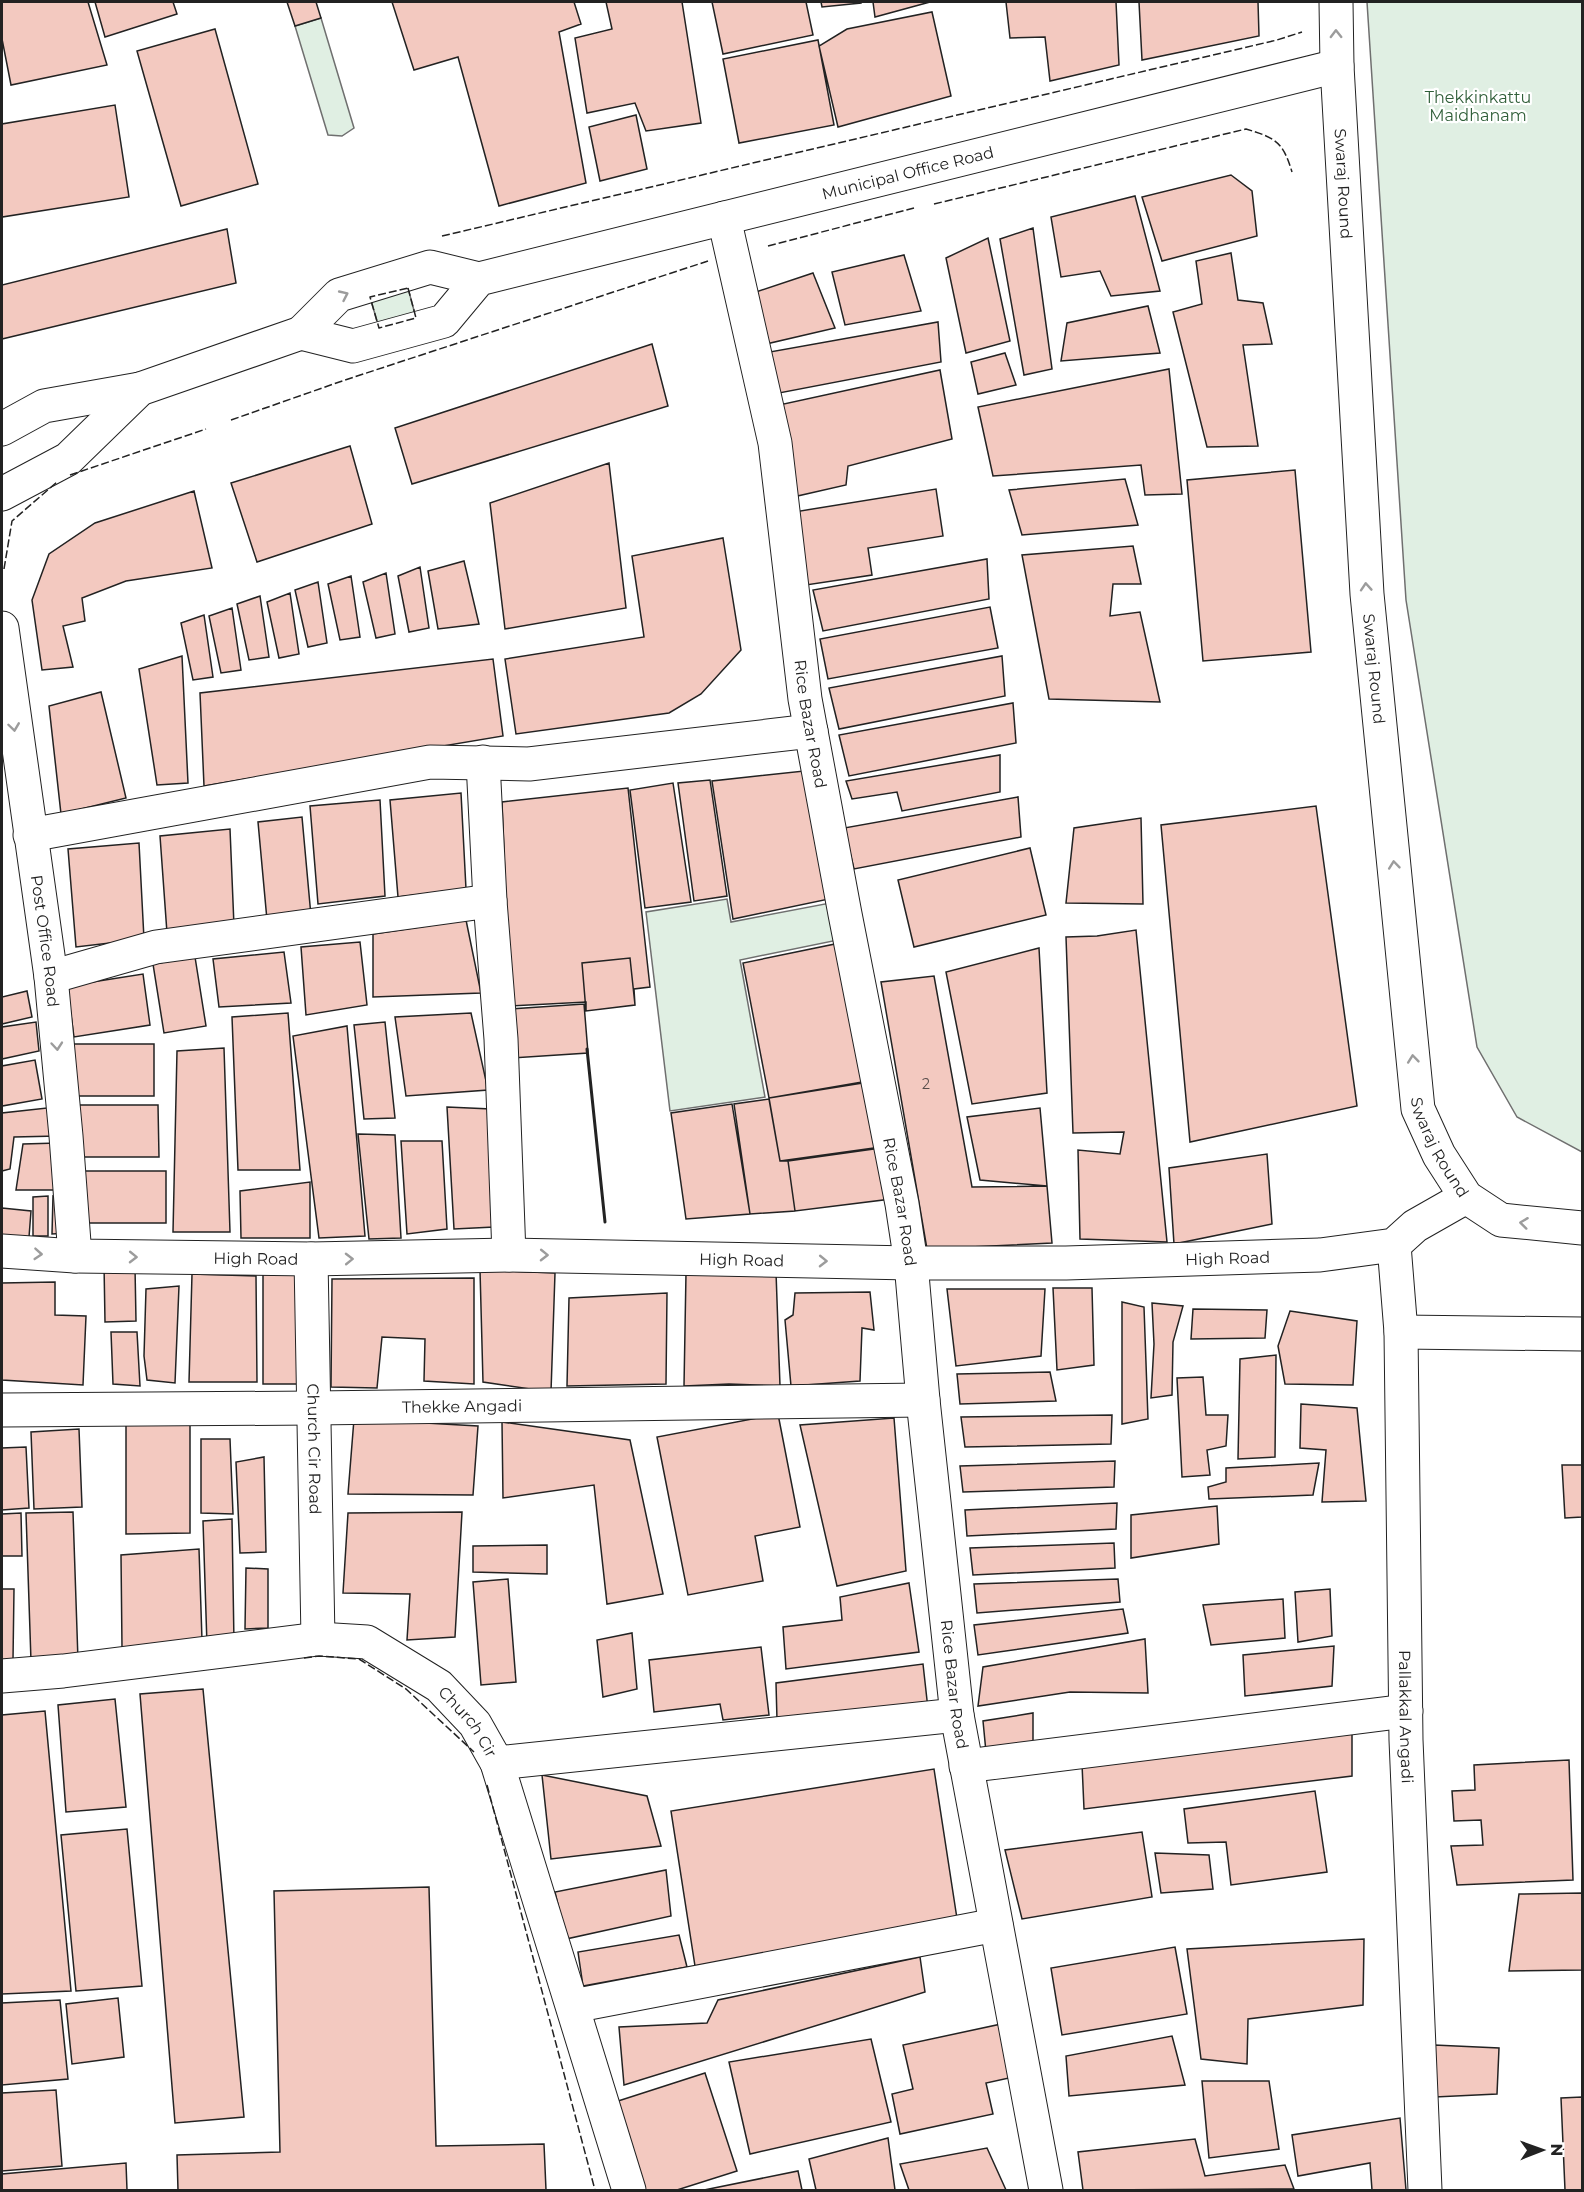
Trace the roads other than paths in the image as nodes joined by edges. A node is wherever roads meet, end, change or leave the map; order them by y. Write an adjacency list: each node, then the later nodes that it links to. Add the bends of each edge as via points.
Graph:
1 (1336, 2): 2 (street, Swaraj Round, one-way to 1)
2 (1337, 66): 3 (street, Municipal Office Road); 15 (street, Swaraj Round, one-way to 2, via 1439,1155 1418,1109 1367,594)
3 (724, 218): 4 (street, Municipal Office Road); 10 (street, Rice Bazar Road, via 775,442)
4 (479, 279): 5 (street, Municipal Office Road, one-way to 4, via 339,295 429,267); 5 (street, via 444,321 353,346)
5 (301, 333): 6 (street, Municipal Office Road)
6 (140, 389): 7 (street, Municipal Office Road, via 44,406); 8 (street, Municipal Office Road, via 68,459)
7 (2, 429)
8 (2, 494)
9 (2, 628): 12 (street, Post Office Road, one-way to 12)
10 (811, 730): 11 (street, via 529,764); 22 (street, Rice Bazar Road)
11 (483, 762): 12 (street, via 430,762); 13 (street)
12 (30, 835): 14 (street, Post Office Road)
13 (490, 901): 14 (street, via 156,947); 19 (street, via 501,1039)
14 (51, 977): 20 (street, Post Office Road, one-way to 20)
15 (1466, 1197): 16 (street, Swaraj Round, one-way to 15, via 1501,1220); 17 (street, via 1415,1226)
16 (1582, 1228)
17 (1394, 1245): 22 (street, High Road, via 1320,1255 1066,1263); 23 (street, Pallakkal Angadi)
18 (2, 1251): 20 (street, High Road, one-way to 20)
19 (509, 1255): 21 (street, High Road, one-way to 19); 22 (street, High Road, one-way to 22)
20 (75, 1256): 21 (street, High Road, one-way to 21)
21 (311, 1259): 26 (street, Church Cir Road)
22 (911, 1263): 25 (street, Rice Bazar Road)
23 (1401, 1332): 24 (street); 30 (street, Pallakkal Angadi)
24 (1582, 1334)
25 (923, 1400): 26 (street, Thekke Angadi); 31 (street, Rice Bazar Road)
26 (314, 1408): 27 (street, Thekke Angadi); 28 (street, Church Cir Road)
27 (2, 1410)
28 (318, 1639): 29 (street, Church Cir); 32 (street, Church Cir, via 367,1642 439,1686 476,1724)
29 (2, 1676)
30 (1406, 1711): 33 (street); 38 (street, Pallakkal Angadi)
31 (957, 1715): 32 (street); 33 (street, Rice Bazar Road)
32 (497, 1763): 35 (street, Church Cir)
33 (966, 1766): 34 (street, Rice Bazar Road)
34 (996, 1925): 35 (street); 37 (street, Rice Bazar Road)
35 (573, 2006): 36 (street, Church Cir)
36 (629, 2190)
37 (1046, 2190)
38 (1425, 2190)

